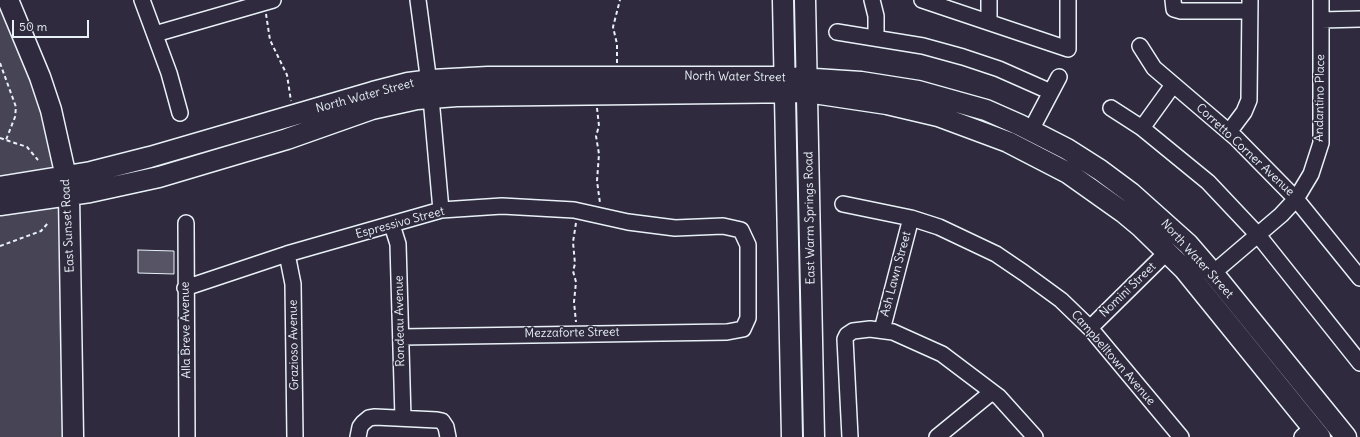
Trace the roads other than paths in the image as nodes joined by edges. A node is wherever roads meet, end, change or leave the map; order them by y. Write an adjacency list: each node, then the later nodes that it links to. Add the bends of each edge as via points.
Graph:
1 (8, 0): 32 (main road, East Sunset Road, via 51,110)
2 (142, 0): 18 (street)
3 (418, 0): 25 (street)
4 (783, 0): 23 (main road, East Warm Springs Road)
5 (805, 0): 24 (main road, East Warm Springs Road)
6 (872, 0): 19 (street, via 876,16)
7 (922, 0): 16 (street)
8 (989, 0): 16 (street)
9 (1068, 0): 16 (street, via 1068,49)
10 (1173, 0): 13 (street, via 1174,9 1181,11)
11 (1322, 0): 15 (street, Andantino Place)
12 (267, 2): 18 (street)
13 (1250, 5): 31 (street, via 1249,100 1244,112)
14 (1360, 18): 15 (street)
15 (1321, 20): 34 (street, Andantino Place, via 1321,143 1311,174)
16 (989, 22)
17 (837, 32): 19 (street)
18 (155, 34): 28 (street)
19 (876, 38): 26 (street, via 923,46 964,58)
20 (1140, 46): 22 (street, Corretto Corner Avenue, via 1154,68)
21 (1060, 77): 26 (street)
22 (1173, 84): 29 (street); 31 (street, Corretto Corner Avenue)
23 (784, 85): 24 (main road, North Water Street); 25 (main road, North Water Street, via 596,95 457,96); 25 (main road, North Water Street, via 617,76 488,77); 60 (main road, East Warm Springs Road)
24 (807, 85): 30 (main road, North Water Street, via 861,82 918,92 986,110); 42 (main road, North Water Street, via 932,114 1008,142 1093,189 1141,227); 61 (main road, East Warm Springs Road)
25 (430, 89): 32 (main road, North Water Street, via 401,102 159,177 90,192); 37 (street)
26 (1051, 92): 30 (street)
27 (1111, 108): 29 (street)
28 (180, 114)
29 (1142, 128): 41 (street, via 1208,182)
30 (1031, 130): 44 (main road, North Water Street, via 1067,149 1131,193 1182,239)
31 (1229, 132): 34 (street, Corretto Corner Avenue)
32 (67, 186): 33 (main road, North Water Street); 36 (main road, North Water Street); 55 (main road, East Sunset Road)
33 (0, 187)
34 (1296, 199): 41 (street, Andantino Place); 45 (street, Corretto Corner Avenue)
35 (843, 204): 38 (street, Campbelltown Avenue)
36 (0, 205)
37 (441, 210): 40 (street, Espressivo Street); 48 (street, Espressivo Street, via 502,206 574,210 628,222 675,228 723,226 741,230 748,245 748,318)
38 (911, 218): 47 (street, Campbelltown Avenue, via 960,236 996,254 1046,288); 49 (street, Ash Lawn Street)
39 (186, 223): 46 (street, Alla Breve Avenue)
40 (392, 225): 43 (street, Espressivo Street); 50 (street, Rondeau Avenue, via 398,244)
41 (1258, 235): 44 (street, Andantino Place); 51 (street)
42 (1167, 252): 47 (street, Nomini Street); 54 (main road, North Water Street, via 1203,292)
43 (287, 254): 46 (street, Espressivo Street); 57 (street, Grazioso Avenue, via 293,284)
44 (1213, 273): 67 (main road, North Water Street)
45 (1360, 278)
46 (185, 288): 56 (street, Alla Breve Avenue)
47 (1090, 328): 65 (street, Campbelltown Avenue)
48 (742, 329): 50 (street, Mezzaforte Street, via 727,332)
49 (882, 330): 52 (street, via 906,337 942,354); 62 (street, via 858,330 846,335)
50 (401, 336): 53 (street, Rondeau Avenue)
51 (1360, 363)
52 (992, 392): 63 (street); 64 (street, via 1014,412)
53 (403, 418): 58 (street, via 368,418 360,427); 59 (street, via 442,422)
54 (1311, 434): 66 (main road, via 1323,431)
55 (73, 437)
56 (187, 437)
57 (295, 437)
58 (358, 437)
59 (448, 437)
60 (792, 437)
61 (814, 437)
62 (850, 437)
63 (937, 437)
64 (1035, 437)
65 (1181, 437)
66 (1333, 437)
67 (1346, 437)

